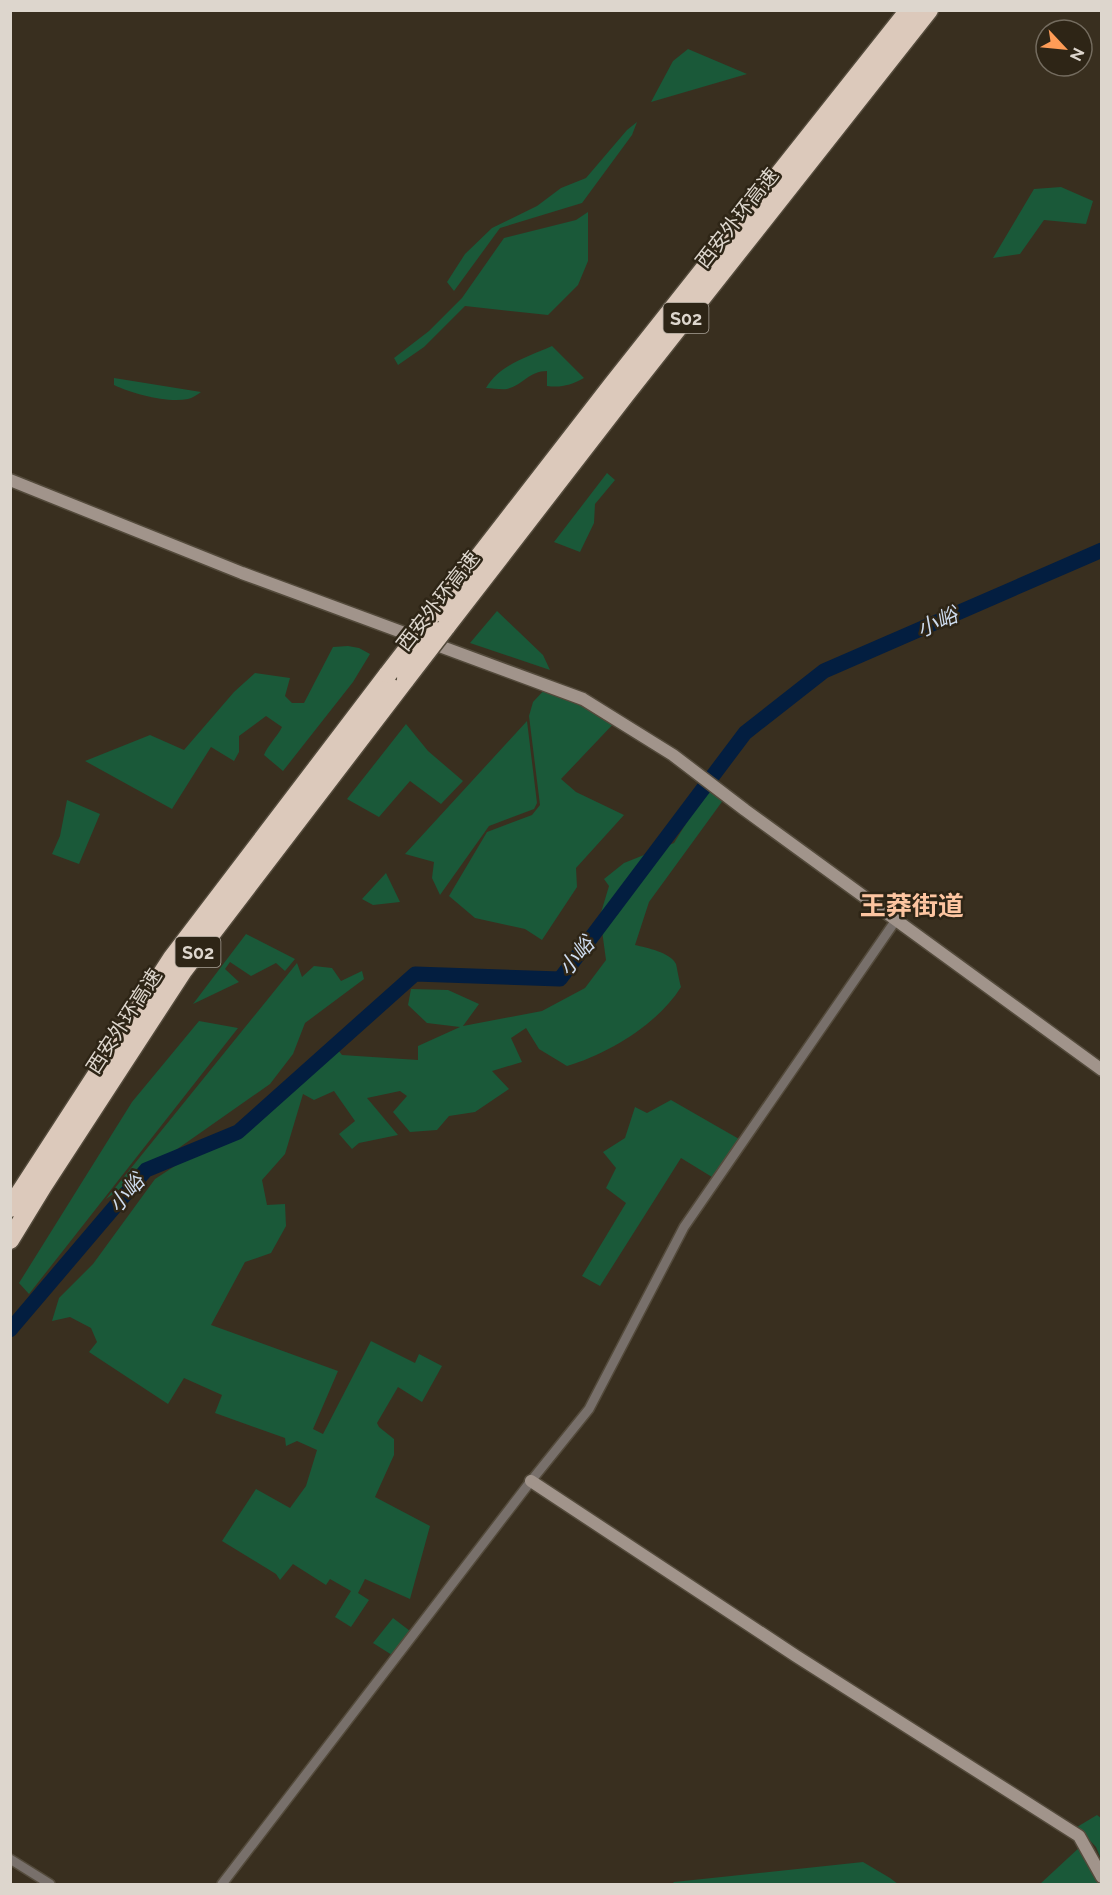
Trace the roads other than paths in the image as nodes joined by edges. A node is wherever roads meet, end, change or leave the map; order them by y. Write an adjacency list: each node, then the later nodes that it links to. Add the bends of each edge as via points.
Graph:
1 (909, 10): 4 (highway, 西安外环高速 / S02, via 612,385)
2 (930, 10): 4 (highway, 西安外环高速 / S02)
3 (10, 480): 6 (street, via 242,573 583,699 673,755)
4 (438, 624): 5 (highway, 西安外环高速 / S02, bridge)
5 (397, 676): 8 (highway, 西安外环高速 / S02, via 172,958); 9 (highway, 西安外环高速 / S02, via 183,971)
6 (896, 920): 7 (street); 10 (street, via 684,1227 589,1409)
7 (1101, 1071)
8 (10, 1208)
9 (10, 1240)
10 (531, 1481): 12 (street, via 1079,1836); 14 (street)
11 (10, 1859): 13 (street)
12 (1101, 1877)
13 (50, 1884)
14 (222, 1884)

